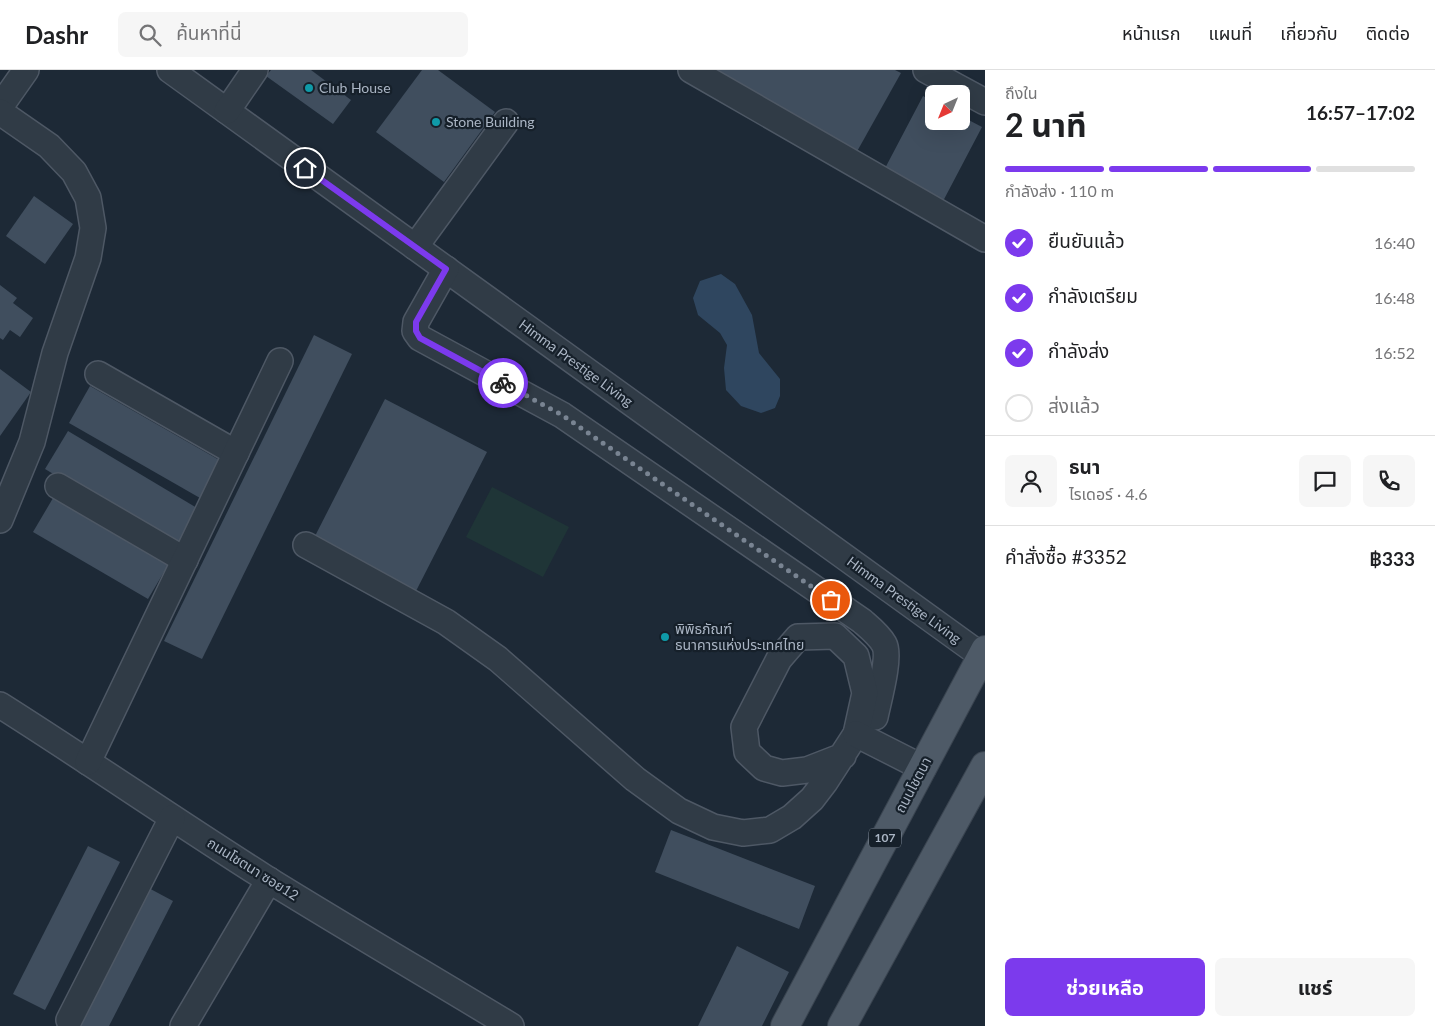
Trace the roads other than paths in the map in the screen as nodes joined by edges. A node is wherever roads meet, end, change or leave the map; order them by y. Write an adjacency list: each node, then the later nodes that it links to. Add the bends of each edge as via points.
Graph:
1 (26, 70): 7 (street)
2 (170, 70): 8 (street, Himma Prestige Living)
3 (255, 70): 8 (street)
4 (691, 70): 11 (street)
5 (926, 70): 6 (street)
6 (985, 102)
7 (0, 107)
8 (226, 111): 12 (street, Himma Prestige Living)
9 (0, 112): 18 (street, via 49,146 74,172 88,198 93,228 88,258 55,354 32,442)
10 (506, 122): 12 (street)
11 (985, 239)
12 (415, 247): 13 (street, Himma Prestige Living)
13 (446, 269): 21 (street, Himma Prestige Living); 23 (street, via 416,322 420,338 562,415 862,621 885,645 887,657)
14 (280, 361): 16 (street)
15 (98, 374): 16 (street)
16 (236, 453): 20 (street)
17 (58, 486): 20 (street)
18 (0, 520)
19 (306, 545): 24 (street, via 446,622 498,659 635,779 679,811 712,827 743,833 770,830 812,800)
20 (185, 560): 25 (street)
21 (983, 653): 27 (main road, ถนนโชตนา / 107)
22 (0, 705): 25 (street, ถนนโชตนา ซอย12)
23 (863, 738): 24 (street); 24 (street, via 865,692 856,656 834,636 798,637 779,659 744,728 747,752 764,768 782,773 807,770); 27 (street)
24 (843, 756)
25 (88, 762): 28 (street, ถนนโชตนา ซอย12)
26 (985, 766): 34 (main road)
27 (922, 768): 33 (main road, ถนนโชตนา / 107)
28 (172, 818): 29 (street, ถนนโชตนา ซอย12); 30 (street)
29 (269, 880): 31 (street); 32 (street, ถนนโชตนา ซอย12)
30 (69, 1020)
31 (183, 1026)
32 (511, 1026)
33 (785, 1026)
34 (842, 1026)

